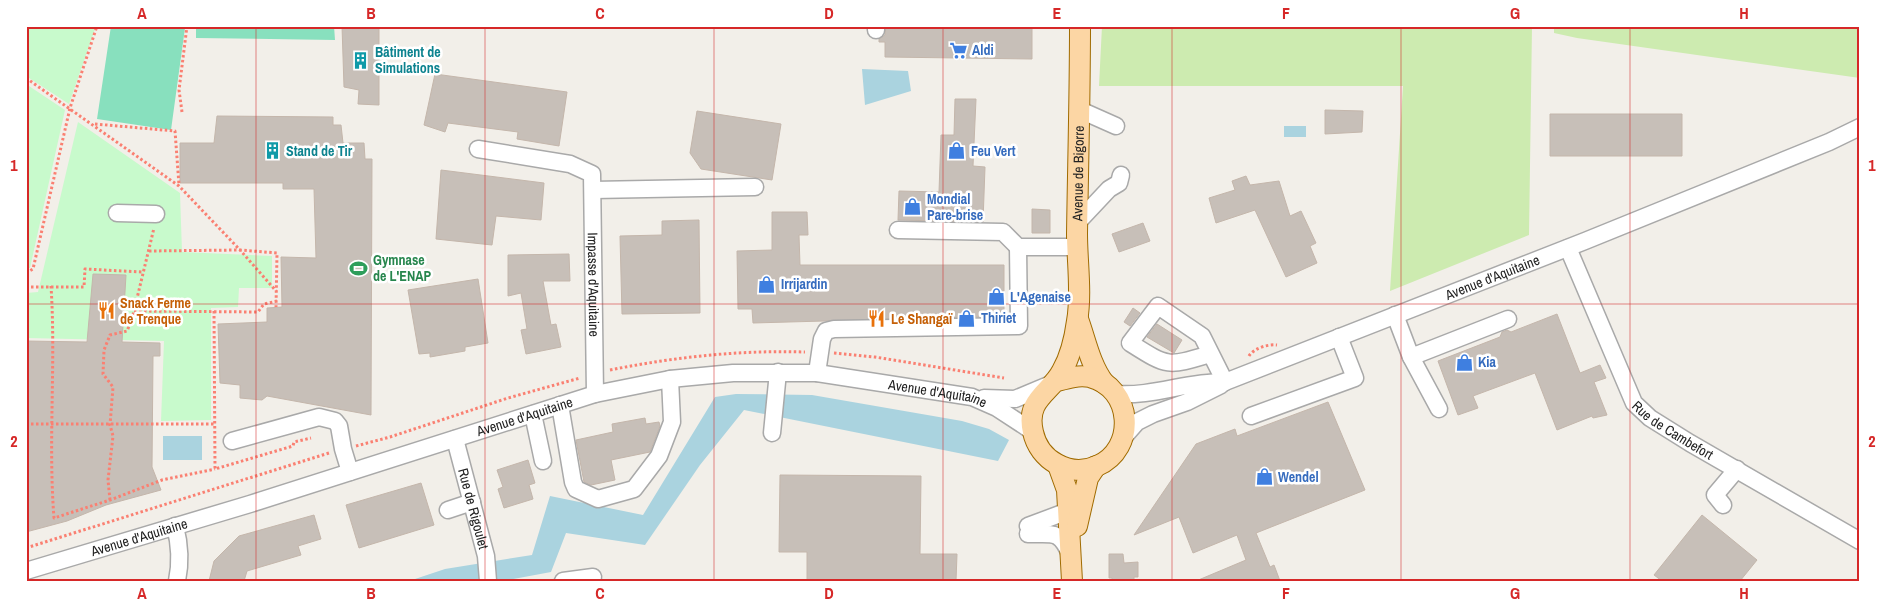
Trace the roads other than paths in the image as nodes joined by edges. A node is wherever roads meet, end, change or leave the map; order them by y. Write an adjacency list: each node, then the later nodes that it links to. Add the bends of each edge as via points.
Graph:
1 (1080, 26): 2 (main road, Avenue de Bigorre)
2 (1080, 110): 3 (street); 11 (main road, Avenue de Bigorre)
3 (1116, 126)
4 (1860, 127): 15 (street, Avenue d'Aquitaine)
5 (478, 149): 7 (street, via 570,164)
6 (1121, 175): 11 (street, via 1119,183)
7 (592, 182): 8 (street); 28 (street, Impasse d'Aquitaine)
8 (756, 187)
9 (117, 213): 10 (street)
10 (156, 214)
11 (1077, 223): 14 (main road, Avenue de Bigorre)
12 (898, 230): 13 (street, via 1003,232)
13 (1018, 247): 14 (street); 23 (street, via 1019,326 834,329 826,331 822,339)
14 (1077, 247): 17 (main road, Avenue de Bigorre)
15 (1568, 248): 16 (street, Avenue d'Aquitaine); 42 (street, Rue de Cambefort, via 1634,403 1650,418)
16 (1395, 315): 19 (street, Avenue d'Aquitaine); 21 (street)
17 (1078, 319): 25 (main road, Avenue de Bigorre, via 1064,369); 27 (main road, Avenue de Bigorre, via 1093,368)
18 (1508, 319): 21 (street)
19 (1339, 337): 26 (street, Avenue d'Aquitaine); 33 (street, via 1355,378)
20 (1210, 354): 20 (street, via 1202,336 1158,306 1130,343 1160,362 1177,364); 26 (street)
21 (1411, 357): 31 (street)
22 (778, 372): 23 (street, Avenue d'Aquitaine); 24 (street, Avenue d'Aquitaine); 35 (street)
23 (816, 373): 29 (street, Avenue d'Aquitaine)
24 (670, 379): 28 (street, Avenue d'Aquitaine); 30 (street, via 672,422 660,456 634,489 598,499 576,489 573,482)
25 (1055, 382): 27 (main road, via 1075,376 1090,377); 29 (street, via 1015,399); 34 (main road, via 1038,398)
26 (1225, 382): 27 (street, Avenue d'Aquitaine, via 1148,393); 36 (street, via 1137,422)
27 (1110, 388): 36 (main road, via 1123,407 1126,423)
28 (595, 394): 30 (street, Avenue d'Aquitaine)
29 (972, 397): 34 (street, Avenue d'Aquitaine, via 997,408)
30 (560, 405): 32 (street, Avenue d'Aquitaine)
31 (1439, 409)
32 (533, 414): 37 (street, Avenue d'Aquitaine); 39 (street)
33 (1251, 416)
34 (1032, 431): 40 (main road, via 1041,451)
35 (772, 433)
36 (1123, 438): 41 (main road, via 1108,460)
37 (455, 439): 43 (street, Avenue d'Aquitaine); 44 (street, Rue de Rigoulet)
38 (232, 442): 43 (street, via 319,417 335,421)
39 (543, 461)
40 (1058, 465): 41 (main road, via 1070,469); 47 (main road, via 1067,490)
41 (1096, 466): 50 (main road, via 1088,478)
42 (1737, 469): 45 (street, via 1715,495); 49 (street, Rue de Cambefort)
43 (350, 472): 48 (street, Avenue d'Aquitaine)
44 (472, 502): 46 (street); 54 (street, Rue de Rigoulet, via 486,556)
45 (1723, 505)
46 (448, 510)
47 (1068, 511): 50 (main road); 50 (street, via 1028,530 1057,536)
48 (175, 526): 51 (street, Avenue d'Aquitaine); 53 (street, via 180,559)
49 (1860, 541)
50 (1072, 550): 56 (main road)
51 (26, 571)
52 (592, 576): 55 (street)
53 (177, 581)
54 (488, 581)
55 (563, 581)
56 (1072, 581)

